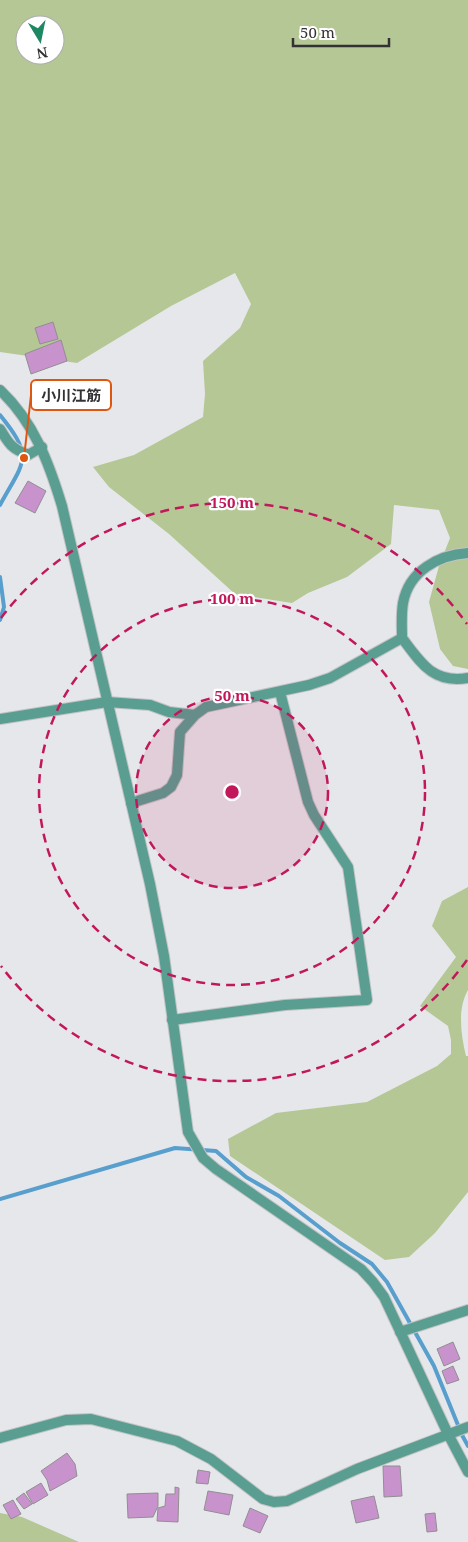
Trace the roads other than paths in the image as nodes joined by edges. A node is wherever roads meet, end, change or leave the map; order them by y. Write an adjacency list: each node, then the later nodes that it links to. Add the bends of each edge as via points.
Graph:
1 (0, 390): 3 (street, via 27,421)
2 (0, 429): 3 (street, via 16,450 28,455)
3 (42, 447): 8 (street, via 62,506)
4 (468, 553): 5 (street, via 432,562 407,588)
5 (402, 638): 6 (street, via 424,666 439,677); 7 (street, via 330,678)
6 (468, 678)
7 (280, 692): 9 (street, via 226,701 206,707); 12 (street, via 308,802 348,867 367,1000 285,1005)
8 (107, 702): 9 (street, via 150,704 169,712); 10 (street); 11 (street)
9 (195, 715): 11 (street, via 180,732 177,775 171,787)
10 (0, 720)
11 (131, 803): 12 (street, via 170,986)
12 (172, 1020): 14 (street, via 188,1132 203,1158 361,1269)
13 (468, 1310): 14 (street)
14 (408, 1329): 15 (street)
15 (459, 1430): 16 (street, via 357,1469 287,1501 274,1502 263,1498 211,1459 176,1441 91,1419 66,1420); 17 (street)
16 (0, 1438)
17 (468, 1472)

